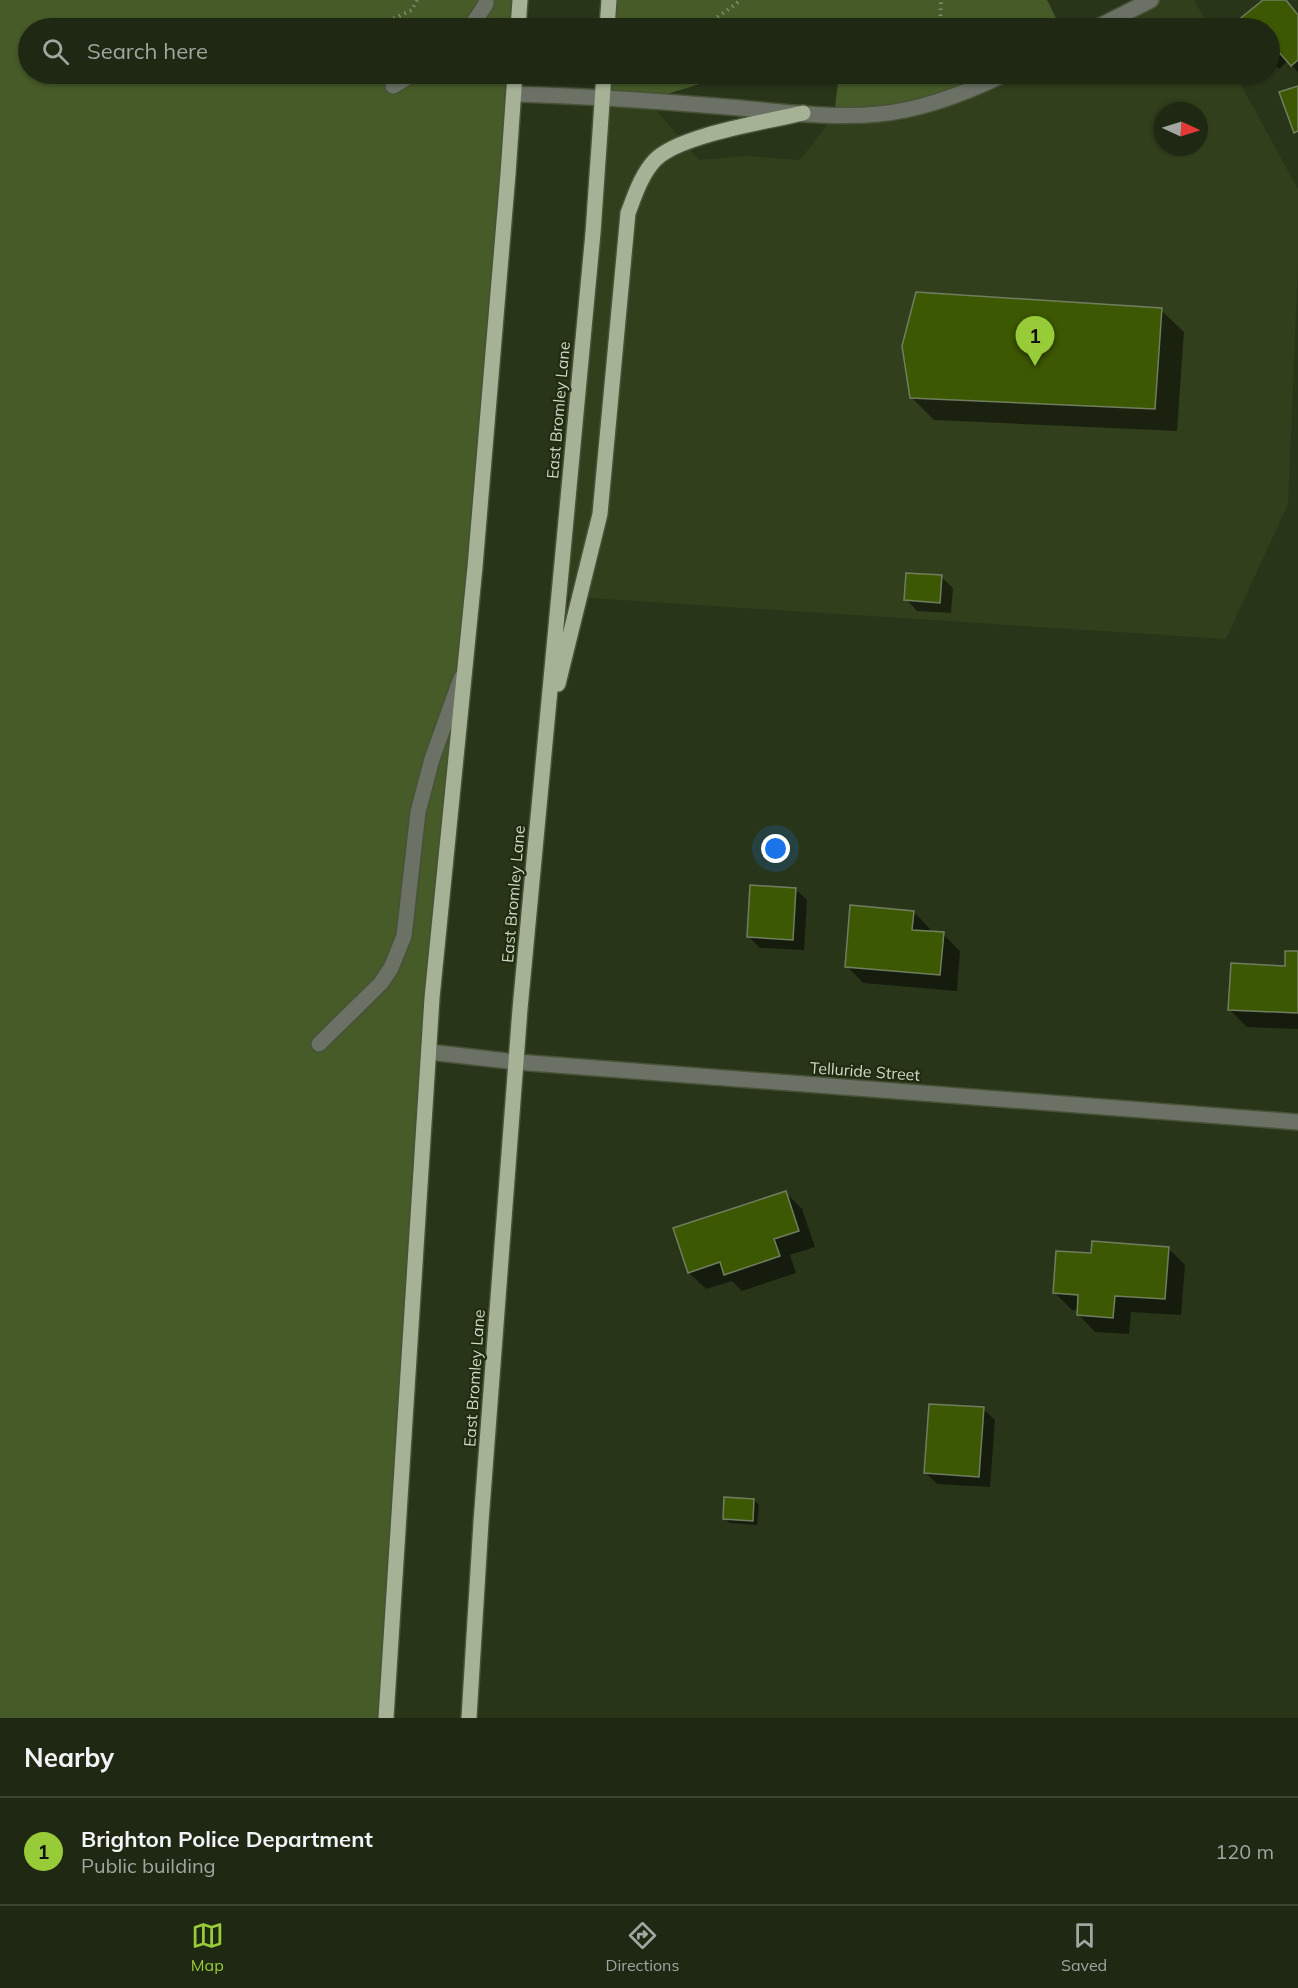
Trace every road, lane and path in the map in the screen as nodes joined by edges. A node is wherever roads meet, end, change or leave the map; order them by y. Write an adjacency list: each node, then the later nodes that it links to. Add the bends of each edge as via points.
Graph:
1 (417, 0): 8 (path, via 412,10)
2 (486, 0): 9 (street)
3 (520, 0): 10 (main road)
4 (609, 0): 11 (main road)
5 (741, 0): 12 (path)
6 (941, 0): 13 (path)
7 (1150, 0): 14 (street)
8 (395, 18)
9 (477, 18)
10 (519, 18)
11 (608, 18)
12 (717, 18)
13 (940, 18)
14 (1115, 18)
15 (396, 84): 19 (street)
16 (514, 84): 20 (main road)
17 (604, 84): 21 (main road, East Bromley Lane)
18 (984, 84): 22 (street, via 925,106 880,114)
19 (393, 86)
20 (514, 94): 21 (street); 23 (main road)
21 (603, 96): 22 (street); 24 (main road, East Bromley Lane)
22 (802, 113): 24 (main road, via 718,132 667,149 641,181 628,213 600,514)
23 (463, 673): 25 (street, via 432,759 418,812 404,936 381,983); 26 (main road)
24 (547, 731): 27 (main road, East Bromley Lane)
25 (318, 1044)
26 (429, 1052): 27 (street, Telluride Street); 29 (main road)
27 (517, 1062): 28 (street, Telluride Street); 30 (main road, East Bromley Lane)
28 (1298, 1122)
29 (386, 1718)
30 (469, 1718)

